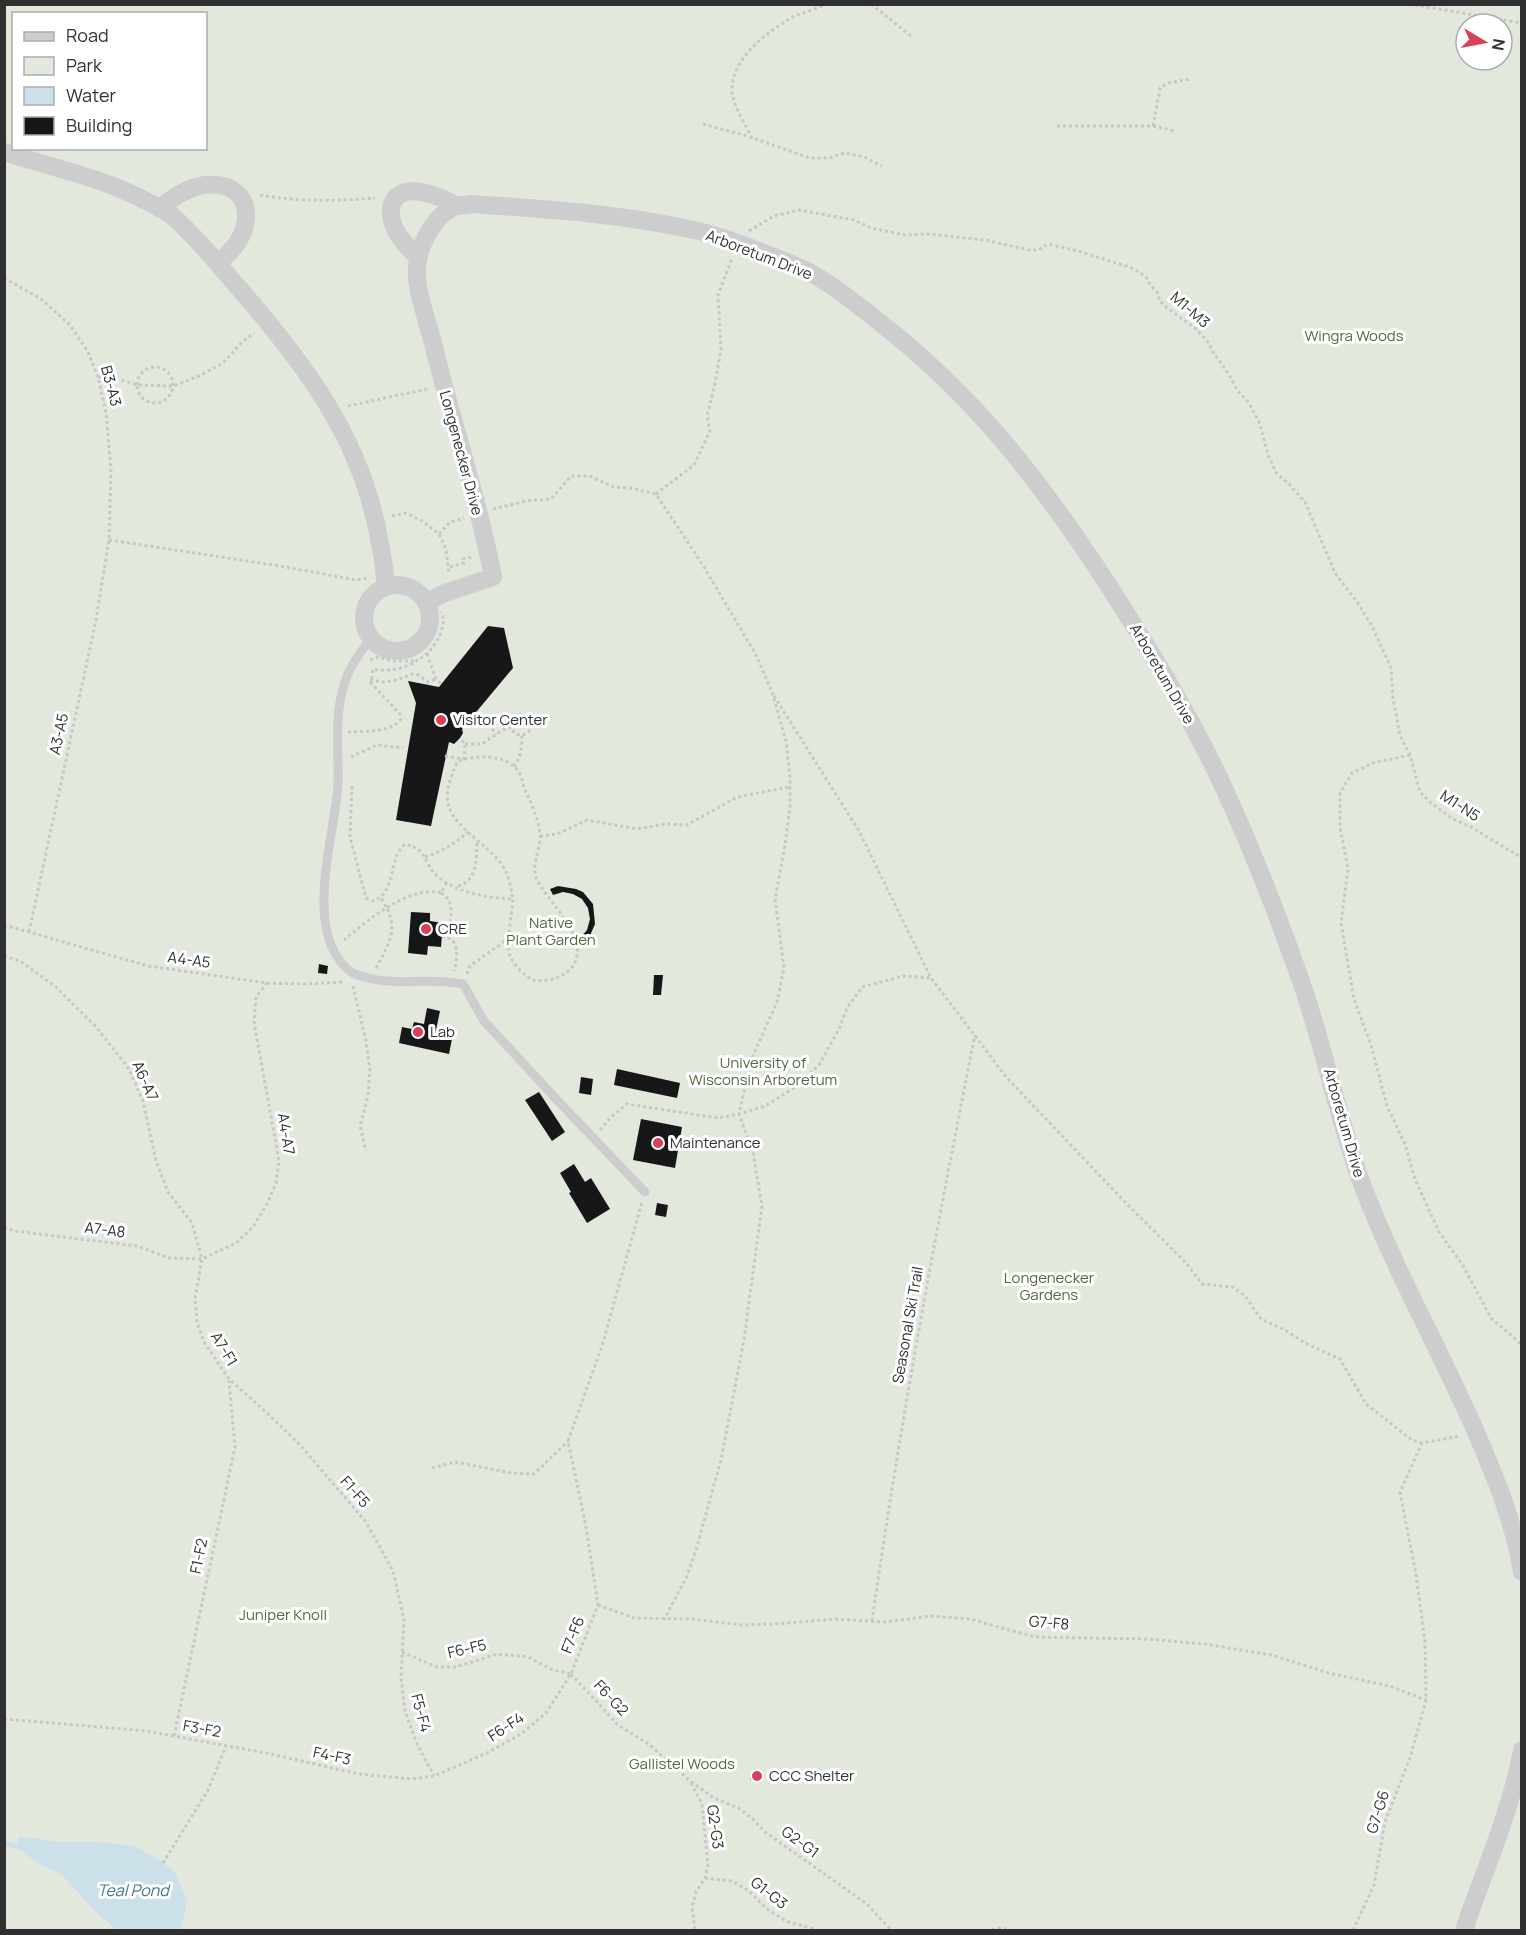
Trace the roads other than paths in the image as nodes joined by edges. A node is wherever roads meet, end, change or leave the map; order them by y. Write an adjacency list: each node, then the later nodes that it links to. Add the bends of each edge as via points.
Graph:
1 (4, 152): 3 (street, via 95,178)
2 (456, 206): 4 (street, via 430,230); 4 (street, via 420,192 395,198 390,209 394,228); 10 (street, Arboretum Drive, via 622,217 687,228 738,243 814,275 908,344 958,391 1047,495 1146,644 1222,785 1269,892 1315,1020 1372,1210 1497,1480)
3 (159, 208): 5 (street); 5 (street, via 182,193 206,185 226,187 241,195 246,208 245,226 237,243)
4 (418, 258): 7 (street, Longenecker Drive, via 421,296 493,577)
5 (218, 264): 6 (street, via 304,369 352,448 375,519)
6 (385, 580): 7 (street, via 413,588); 8 (street, via 365,609 366,629)
7 (427, 602): 8 (street, via 430,624 420,642 400,651 389,650)
8 (371, 638): 9 (lane, via 353,662 339,708 338,786 323,900 328,940 341,963 353,974 379,981 462,984 484,1021)
9 (645, 1192)
10 (1521, 1572)
11 (1521, 1750): 12 (street, via 1504,1815)
12 (1464, 1930)

